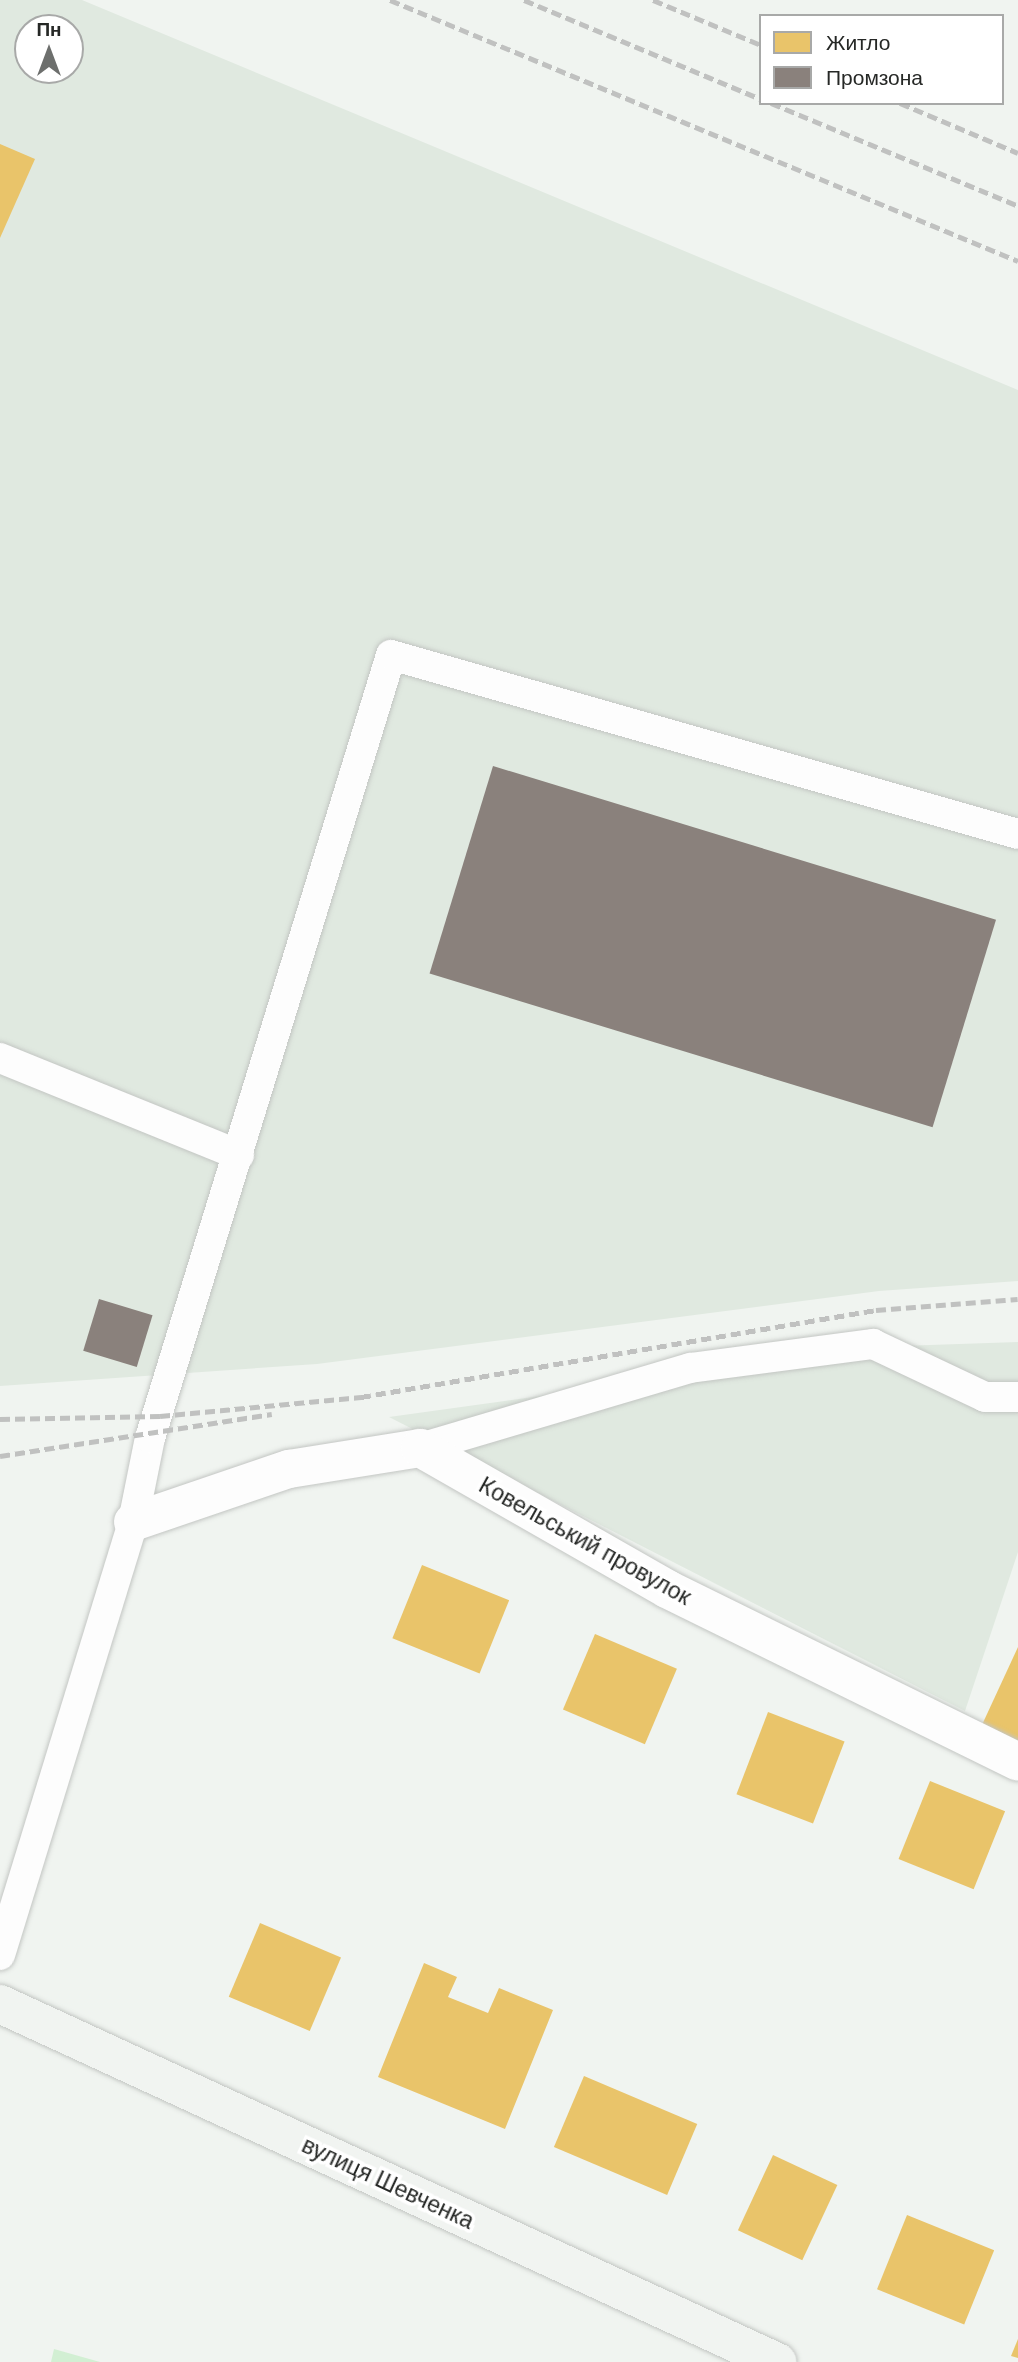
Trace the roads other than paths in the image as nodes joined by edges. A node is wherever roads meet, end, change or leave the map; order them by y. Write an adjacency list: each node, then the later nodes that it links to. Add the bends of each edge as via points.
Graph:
1 (1018, 834): 3 (lane, via 391,655)
2 (0, 1058): 3 (lane)
3 (239, 1155): 6 (lane, via 150,1438)
4 (1018, 1397): 5 (lane, via 985,1397 873,1344 690,1368)
5 (419, 1448): 6 (street, via 289,1469); 7 (street, Ковельський провулок, via 667,1589)
6 (133, 1521): 8 (lane)
7 (1018, 1762)
8 (0, 1955)
9 (0, 2004): 10 (street, вулиця Шевченка)
10 (777, 2362)

